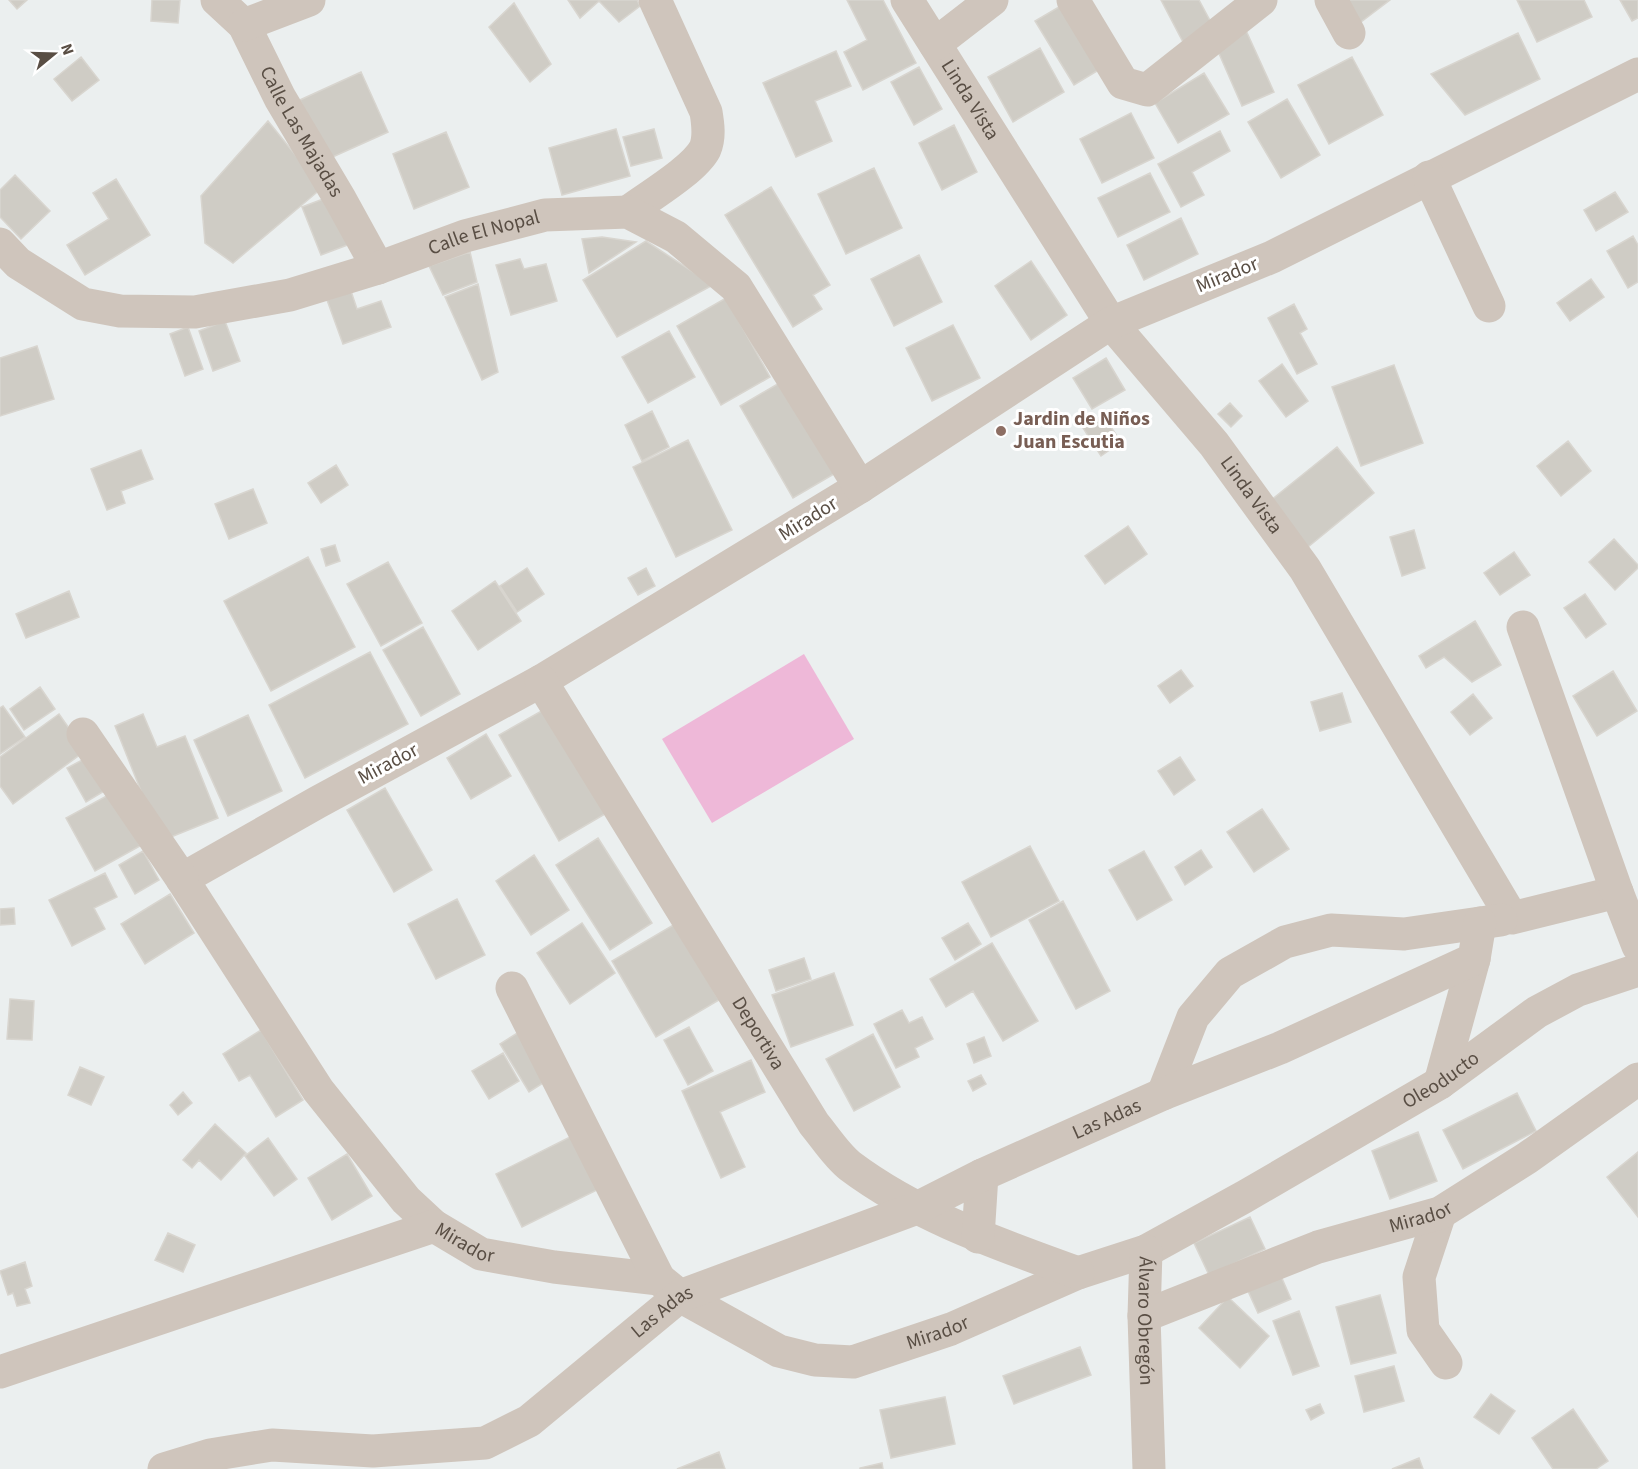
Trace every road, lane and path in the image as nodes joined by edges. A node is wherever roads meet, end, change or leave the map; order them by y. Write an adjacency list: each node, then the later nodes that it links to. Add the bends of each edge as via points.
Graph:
1 (217, 0): 9 (street, Calle Las Majadas)
2 (309, 0): 9 (street)
3 (655, 0): 14 (street, via 706,112 709,130 705,148 696,162)
4 (907, 0): 11 (street, Linda Vista)
5 (992, 0): 11 (street)
6 (1073, 0): 7 (street, via 1123,83 1147,90)
7 (1261, 0)
8 (1331, 0): 10 (street)
9 (243, 25): 16 (street, Calle Las Majadas, via 280,98)
10 (1349, 33)
11 (934, 44): 18 (street, Linda Vista)
12 (1637, 77): 13 (street, Mirador)
13 (1429, 177): 17 (street); 18 (street, Mirador, via 1272,257)
14 (628, 212): 16 (street, Calle El Nopal, via 545,215 465,236); 19 (street, Calle El Nopal, via 676,237 736,287)
15 (6, 259): 16 (street, Calle El Nopal, via 84,304 120,311 195,312 290,295)
16 (378, 268)
17 (1489, 306)
18 (1111, 323): 19 (street, Mirador); 25 (street, Linda Vista, via 1214,444 1305,569)
19 (860, 487): 21 (street, Mirador)
20 (1523, 627): 24 (street)
21 (542, 681): 23 (street, Mirador); 36 (street, Deportiva, via 814,1124 848,1164)
22 (83, 734): 23 (street)
23 (182, 879): 38 (street, Mirador, via 318,1090 406,1200)
24 (1617, 892): 25 (street); 27 (street)
25 (1512, 918): 26 (street, Las Adas)
26 (1480, 923): 28 (street); 33 (street, Las Adas, via 1404,934 1331,930 1285,942 1230,972 1193,1017)
27 (1638, 946)
28 (1474, 959): 32 (street); 33 (street, Las Adas, via 1280,1048)
29 (1638, 970): 32 (street, Oleoducto, via 1578,990 1537,1011)
30 (512, 988): 42 (street)
31 (1638, 1079): 37 (street, Mirador, via 1519,1164)
32 (1440, 1083): 35 (street, Oleoducto)
33 (1163, 1094): 34 (street, Las Adas)
34 (982, 1175): 36 (street, Las Adas); 39 (street)
35 (1244, 1197): 40 (street, Álvaro Obregón)
36 (917, 1208): 39 (street, Deportiva); 42 (street, Las Adas)
37 (1440, 1213): 43 (street, Mirador, via 1318,1247); 44 (street, via 1419,1277 1423,1330)
38 (434, 1226): 42 (street, Mirador, via 481,1254); 45 (street)
39 (978, 1237): 41 (street, Deportiva)
40 (1146, 1251): 41 (street, Mirador); 43 (street, Álvaro Obregón)
41 (1078, 1273): 42 (street, Mirador, via 951,1329 853,1362 815,1360 779,1351)
42 (670, 1288): 46 (street, Las Adas, via 529,1420 485,1443 373,1451 273,1445 210,1455)
43 (1144, 1316): 47 (street, Álvaro Obregón)
44 (1446, 1363)
45 (0, 1372)
46 (164, 1469)
47 (1149, 1469)

